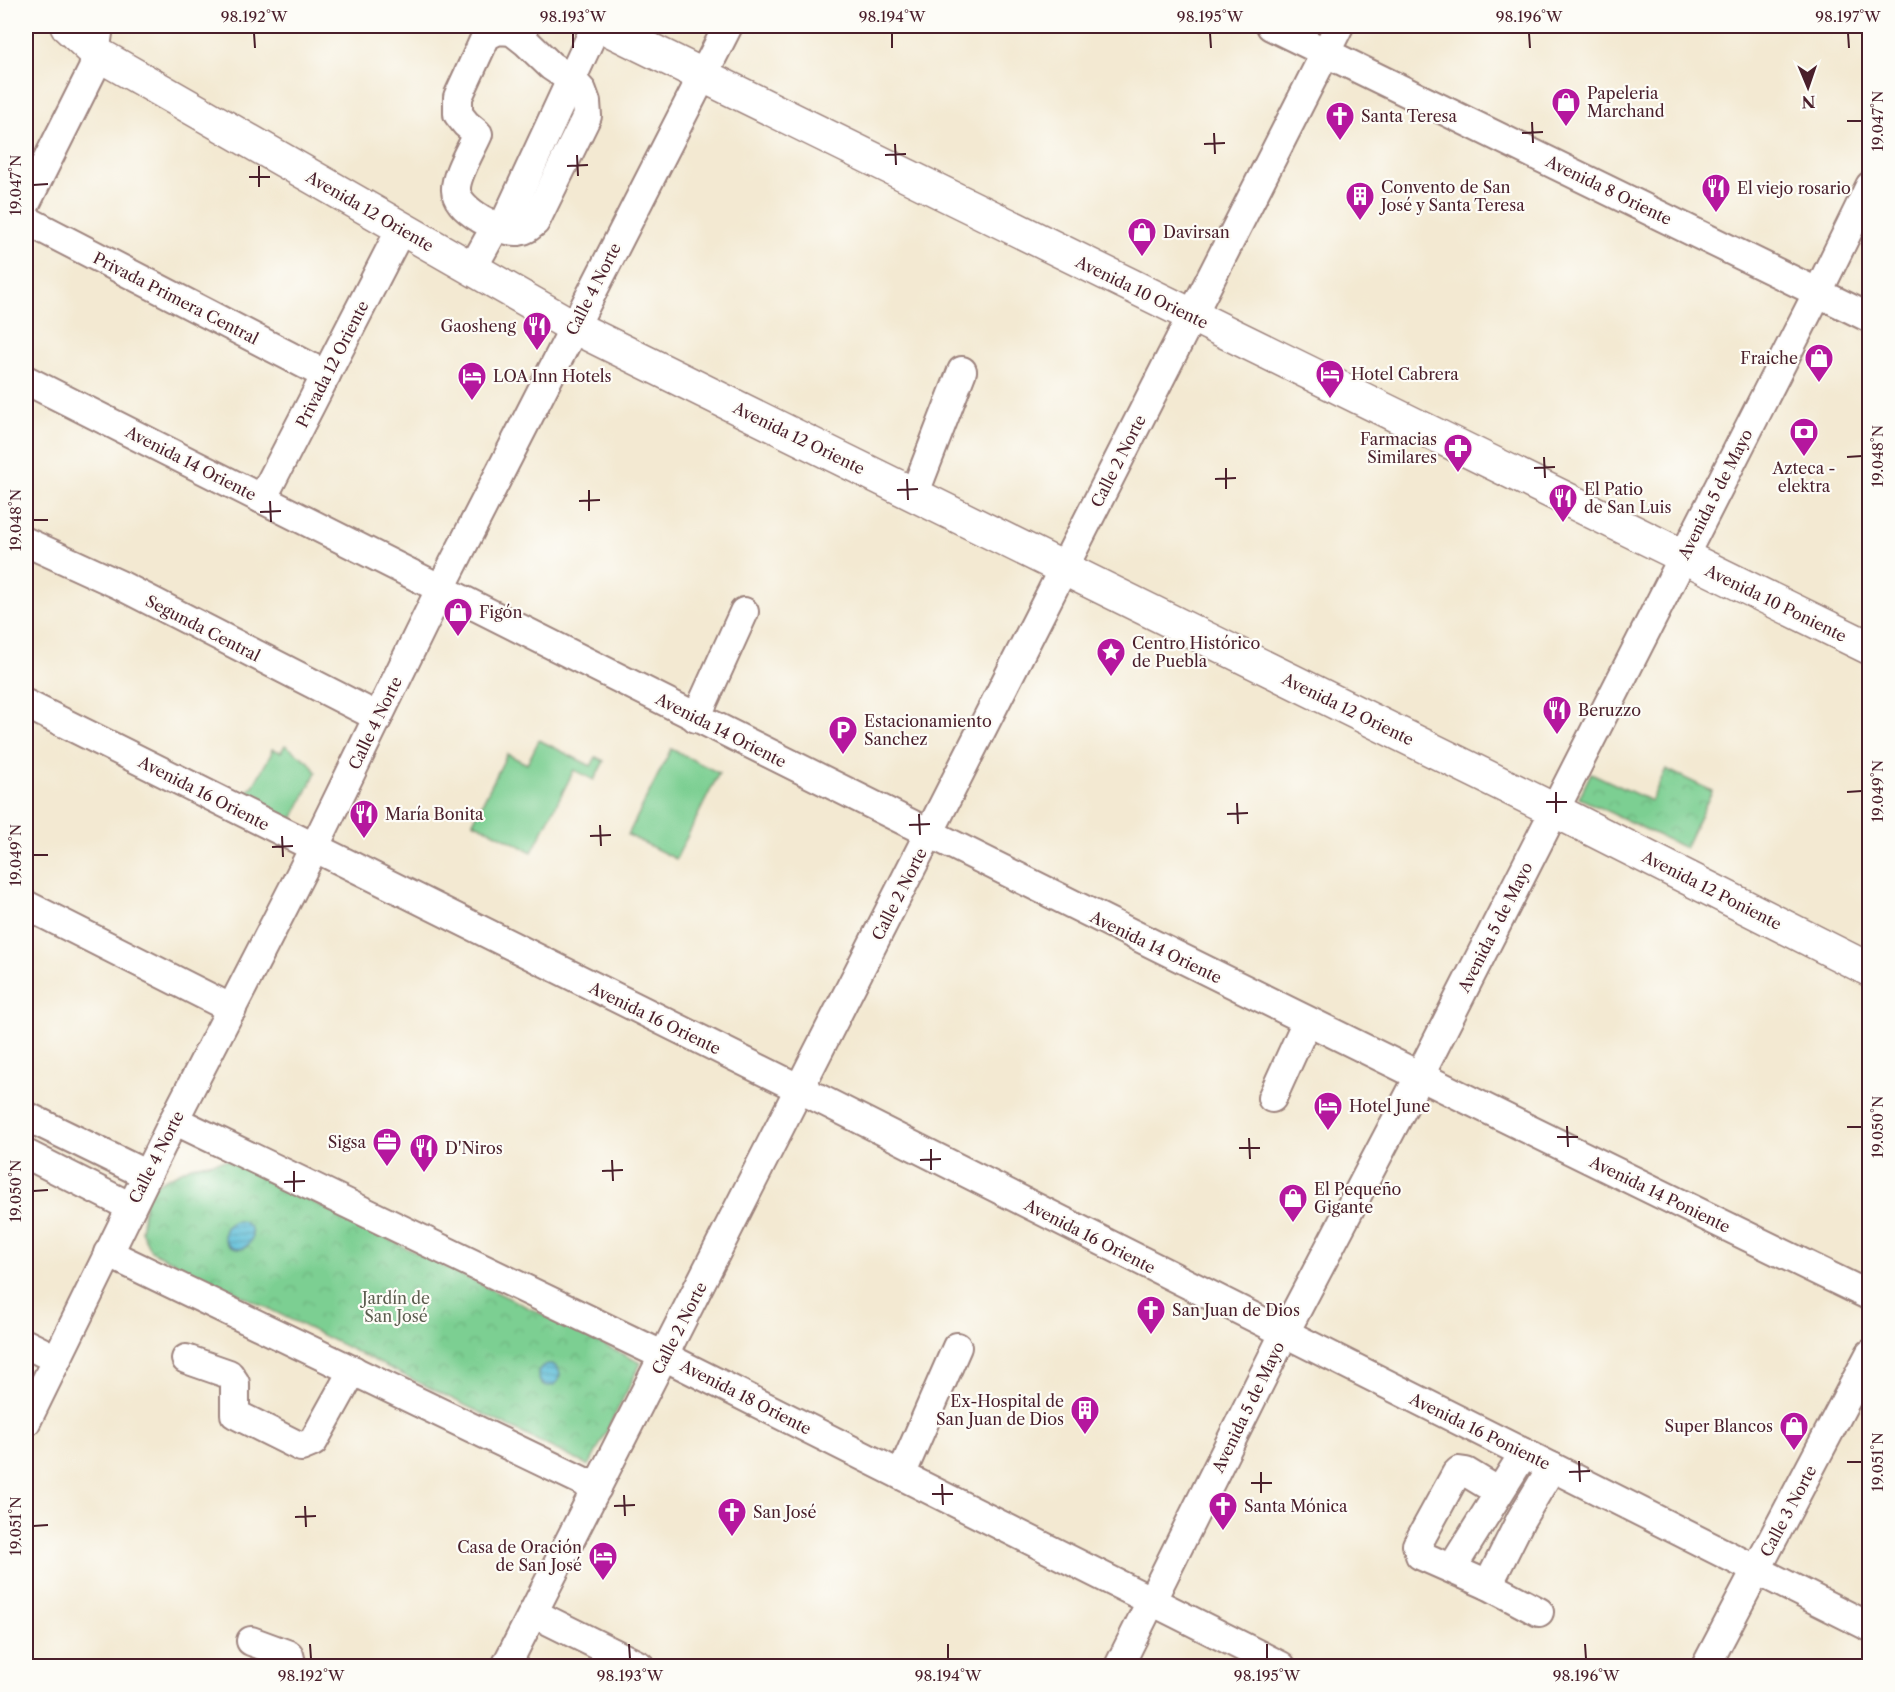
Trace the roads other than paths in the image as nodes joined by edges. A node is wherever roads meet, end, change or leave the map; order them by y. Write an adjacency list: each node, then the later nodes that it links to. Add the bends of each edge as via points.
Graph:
1 (67, 26): 8 (main road, Avenida 12 Oriente)
2 (583, 26): 11 (street)
3 (596, 26): 11 (street)
4 (603, 26): 10 (main road, Avenida 10 Oriente)
5 (728, 26): 10 (street, Calle 4 Norte)
6 (1271, 26): 9 (street, Avenida 8 Oriente)
7 (1339, 26): 9 (street, Calle 2 Norte)
8 (98, 39): 13 (street, via 87,85); 16 (main road, Avenida 12 Oriente)
9 (1326, 52): 18 (street, Avenida 8 Oriente); 19 (street, Calle 2 Norte)
10 (702, 75): 19 (main road, Avenida 10 Oriente); 21 (street, Calle 4 Norte)
11 (566, 77): 15 (street); 15 (street, via 512,31 498,30 486,36 458,97 458,114 478,134 456,183 456,193 468,210)
12 (1869, 186): 18 (street, Avenida 5 de Mayo)
13 (26, 203)
14 (26, 220): 23 (street, Privada Primera Central)
15 (494, 225): 17 (street)
16 (401, 229): 17 (main road, Avenida 12 Oriente); 23 (street, Privada 12 Oriente)
17 (466, 266): 21 (main road, Avenida 12 Oriente)
18 (1818, 292): 20 (street, Avenida 8 Oriente); 28 (street, Avenida 5 de Mayo)
19 (1192, 316): 28 (main road, Avenida 10 Oriente); 29 (street, Calle 2 Norte)
20 (1869, 318)
21 (574, 327): 25 (main road, Avenida 12 Oriente); 30 (street, Calle 4 Norte)
22 (962, 371): 25 (street)
23 (326, 375): 26 (street, Privada 12 Oriente)
24 (26, 380): 26 (street, Avenida 14 Oriente)
25 (914, 495): 29 (main road, Avenida 12 Oriente)
26 (262, 499): 30 (street, Avenida 14 Oriente)
27 (26, 542): 34 (street, Segunda Central, via 120,585)
28 (1683, 557): 32 (main road, Avenida 10 Poniente); 36 (street, Avenida 5 de Mayo)
29 (1063, 569): 36 (main road, Avenida 12 Oriente); 37 (street, Calle 2 Norte)
30 (440, 590): 34 (street, Calle 4 Norte); 35 (street, Avenida 14 Oriente)
31 (744, 612): 35 (street)
32 (1869, 648)
33 (26, 704): 38 (street, Avenida 16 Oriente)
34 (378, 717): 38 (street, Calle 4 Norte)
35 (696, 718): 37 (street, Avenida 14 Oriente)
36 (1554, 810): 40 (main road, Avenida 12 Poniente); 43 (street, Avenida 5 de Mayo)
37 (929, 834): 42 (street, Avenida 14 Oriente); 44 (street, Calle 2 Norte)
38 (314, 848): 41 (street, Calle 4 Norte); 44 (street, Avenida 16 Oriente)
39 (26, 905): 41 (street)
40 (1869, 970)
41 (232, 1009): 47 (street, Calle 4 Norte)
42 (1307, 1021): 43 (street, Avenida 14 Oriente); 45 (street)
43 (1419, 1077): 52 (street, Avenida 14 Poniente); 53 (street, Avenida 5 de Mayo)
44 (800, 1089): 53 (street, Avenida 16 Oriente); 57 (street, Calle 2 Norte)
45 (1272, 1098)
46 (26, 1116): 49 (street)
47 (174, 1120): 49 (street, Calle 4 Norte); 57 (street, Avenida 18 Oriente)
48 (26, 1154): 50 (street)
49 (147, 1175): 50 (street, Calle 4 Norte)
50 (131, 1207): 51 (street, Calle 4 Norte)
51 (108, 1253): 58 (street, Calle 4 Norte); 60 (street)
52 (1869, 1296)
53 (1284, 1334): 62 (street, Avenida 16 Poniente); 71 (street, Avenida 5 de Mayo)
54 (26, 1344): 58 (street)
55 (957, 1347): 64 (street)
56 (1869, 1354): 69 (street, Calle 3 Norte)
57 (664, 1356): 64 (street, Avenida 18 Oriente); 65 (street, Calle 2 Norte)
58 (56, 1359): 61 (street, Calle 4 Norte)
59 (186, 1359): 60 (street, via 229,1374 234,1383 235,1414 301,1447 313,1442)
60 (353, 1370): 65 (street)
61 (26, 1422)
62 (1524, 1453): 63 (street, Avenida 16 Poniente); 66 (street)
63 (1552, 1467): 67 (street); 69 (street, Avenida 16 Poniente)
64 (902, 1475): 71 (street, Avenida 18 Oriente)
65 (597, 1488): 73 (street, Calle 2 Norte)
66 (1496, 1497): 67 (street); 68 (street); 68 (street, via 1466,1472 1455,1474 1417,1545 1420,1555)
67 (1521, 1519): 70 (street)
68 (1452, 1568): 70 (street)
69 (1757, 1569): 74 (street, Avenida 16 Poniente); 81 (street, Calle 3 Norte)
70 (1488, 1585): 72 (street)
71 (1153, 1600): 79 (street, Avenida 5 de Mayo); 80 (street, Avenida 18 Oriente)
72 (1539, 1612)
73 (533, 1613): 77 (street, Calle 2 Norte); 78 (street)
74 (1869, 1627)
75 (251, 1641): 76 (street, via 289,1655)
76 (290, 1666)
77 (506, 1666)
78 (640, 1666)
79 (1119, 1666)
80 (1281, 1666)
81 (1706, 1666)

